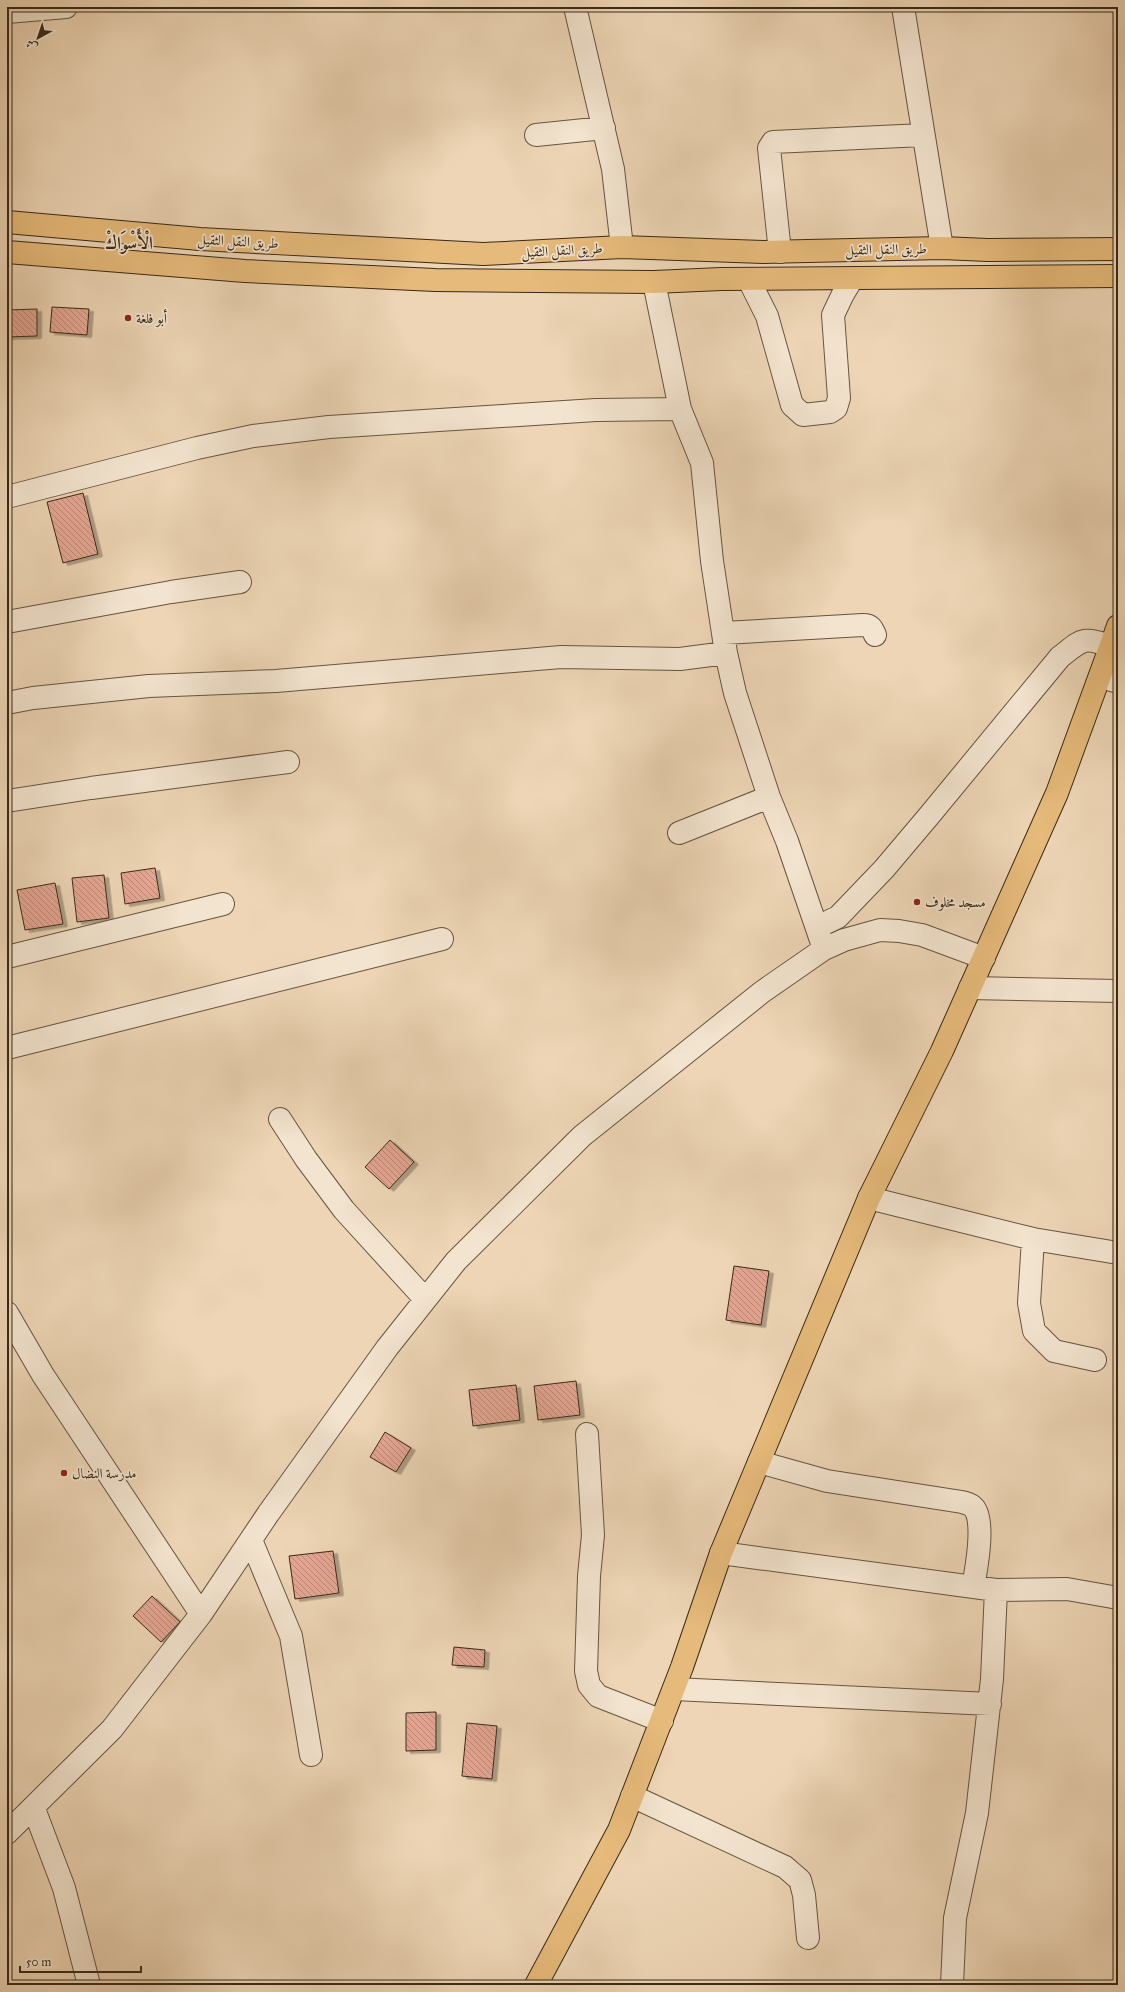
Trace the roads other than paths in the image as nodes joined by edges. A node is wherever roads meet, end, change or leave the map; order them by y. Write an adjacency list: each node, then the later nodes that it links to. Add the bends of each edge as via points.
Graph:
1 (66, 7): 4 (street)
2 (575, 7): 5 (street)
3 (902, 7): 7 (street)
4 (7, 12)
5 (604, 128): 6 (street); 9 (street, via 613,168)
6 (536, 135)
7 (923, 135): 10 (street); 13 (street, via 773,142 770,148)
8 (7, 222): 9 (main road, طريق النقل الثقيل, via 200,239 483,254)
9 (622, 247): 13 (main road, طريق النقل الثقيل)
10 (942, 248): 11 (main road, طريق النقل الثقيل); 13 (main road, طريق النقل الثقيل)
11 (1118, 249)
12 (7, 252): 17 (main road, طريق النقل الثقيل, via 253,272 435,280)
13 (780, 252)
14 (1118, 276): 15 (main road, طريق النقل الثقيل)
15 (852, 278): 16 (main road, طريق النقل الثقيل); 16 (street, via 833,315 839,398 836,408 830,412 803,415 792,405 767,316)
16 (749, 280): 17 (main road, طريق النقل الثقيل)
17 (654, 282): 18 (street)
18 (680, 409): 19 (street, via 596,410 329,427 253,436); 24 (street, via 702,464 712,561)
19 (7, 497)
20 (240, 582): 21 (street)
21 (7, 622)
22 (1118, 626): 25 (main road)
23 (874, 635): 24 (street, via 872,628 863,625)
24 (725, 643): 27 (street, via 680,659 561,657 276,681 149,686); 29 (street, via 734,693)
25 (1110, 646): 26 (main road); 33 (street, via 1092,640 1081,641 1060,657 858,898 838,917)
26 (1109, 680): 37 (main road)
27 (7, 703)
28 (288, 762): 30 (street)
29 (769, 797): 31 (street); 33 (street)
30 (7, 801)
31 (679, 833)
32 (223, 904): 36 (street)
33 (817, 927): 35 (street)
34 (442, 939): 40 (street)
35 (824, 949): 37 (street, via 844,940 880,930 922,935); 45 (street, via 762,992 582,1136 456,1261)
36 (7, 956)
37 (984, 958): 38 (main road)
38 (970, 988): 39 (street); 42 (main road, via 942,1051)
39 (1118, 991)
40 (7, 1048)
41 (280, 1120): 45 (street, via 344,1210)
42 (869, 1198): 43 (street); 49 (main road)
43 (1033, 1239): 44 (street); 47 (street, via 1029,1303 1034,1331 1054,1351)
44 (1118, 1253)
45 (425, 1299): 50 (street, via 387,1348)
46 (7, 1313): 55 (street, via 43,1375)
47 (1095, 1360)
48 (587, 1434): 58 (street, via 594,1535 589,1576 586,1663 589,1685 598,1696)
49 (759, 1462): 51 (main road); 52 (street, via 828,1480 962,1502 974,1507 979,1516 978,1555)
50 (251, 1540): 55 (street); 59 (street, via 291,1636)
51 (721, 1553): 52 (street); 56 (main road)
52 (973, 1587): 53 (street)
53 (996, 1590): 54 (street, via 1067,1589); 57 (street)
54 (1118, 1598)
55 (202, 1614): 61 (street, via 112,1729)
56 (674, 1689): 57 (street); 58 (main road)
57 (990, 1704): 66 (street, via 977,1813 955,1918)
58 (662, 1721): 60 (main road)
59 (311, 1754)
60 (632, 1796): 63 (street, via 785,1866 800,1880); 65 (main road, via 619,1830)
61 (34, 1809): 62 (street); 64 (street, via 64,1888)
62 (7, 1833)
63 (808, 1938)
64 (89, 1985)
65 (536, 1985)
66 (952, 1985)

